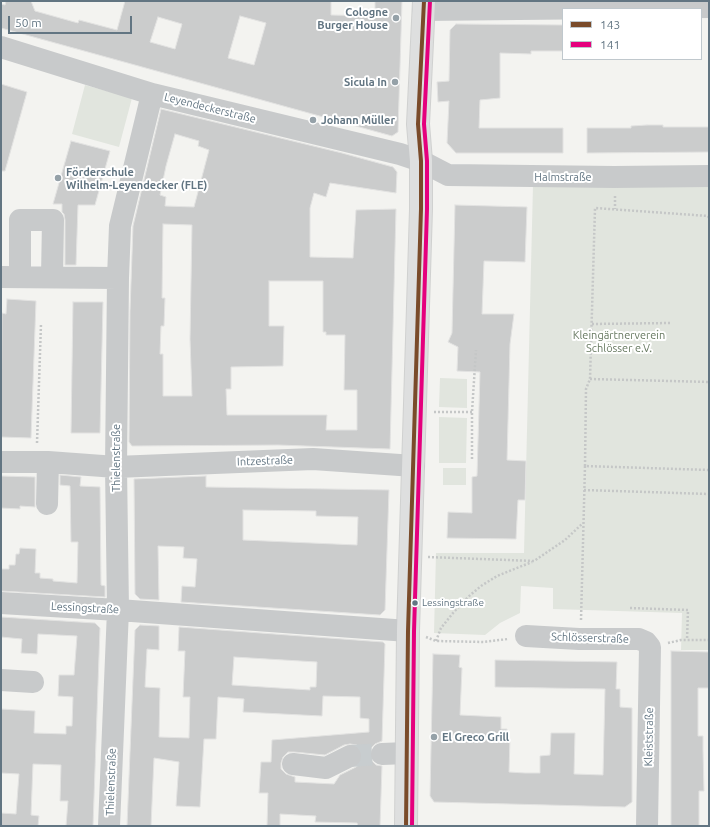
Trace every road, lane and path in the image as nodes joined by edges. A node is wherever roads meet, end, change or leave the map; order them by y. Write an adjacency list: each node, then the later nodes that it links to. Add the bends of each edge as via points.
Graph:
1 (423, 5): 2 (street); 5 (main road, via 418,124)
2 (709, 7)
3 (1, 47): 4 (street, Leyendeckerstraße)
4 (152, 94): 5 (street, Leyendeckerstraße); 10 (street, Thielenstraße, via 120,226)
5 (421, 161): 6 (street, Halmstraße, via 448,175 459,176); 22 (main road)
6 (709, 176)
7 (709, 218): 13 (path, via 595,208)
8 (10, 277): 9 (street); 9 (street, via 20,220 54,220)
9 (52, 277): 10 (street)
10 (118, 278): 24 (street, Thielenstraße)
11 (671, 323): 13 (path)
12 (41, 324): 21 (path, via 37,448 45,451)
13 (591, 324): 15 (path)
14 (476, 350): 18 (path)
15 (590, 379): 16 (path); 23 (path, via 586,389)
16 (709, 382)
17 (438, 412): 18 (path)
18 (472, 412): 19 (path)
19 (472, 459)
20 (1, 462): 21 (street, Intzestraße)
21 (47, 462): 24 (street, Intzestraße); 28 (street)
22 (414, 466): 24 (street, Intzestraße, via 313,459); 30 (main road)
23 (585, 466): 25 (path); 26 (path)
24 (116, 467): 34 (street, Thielenstraße)
25 (709, 470)
26 (584, 490): 27 (path); 29 (path)
27 (709, 494)
28 (47, 504)
29 (583, 523): 31 (path, via 565,540); 37 (path)
30 (410, 553): 31 (path, via 429,557); 35 (main road)
31 (534, 561): 41 (path, via 480,586 440,628)
32 (1, 603): 34 (street, Lessingstraße)
33 (630, 608): 39 (path, via 688,610)
34 (118, 610): 35 (street, Lessingstraße); 49 (street, Thielenstraße)
35 (408, 631): 41 (path); 45 (main road)
36 (526, 636): 37 (street, Schlösserstraße); 41 (path, via 484,642)
37 (579, 638): 42 (street, Schlösserstraße, via 639,639)
38 (681, 640): 39 (path)
39 (688, 640): 40 (path)
40 (709, 640)
41 (436, 641)
42 (650, 647): 51 (street, Kleiststraße)
43 (1, 680): 44 (street)
44 (33, 682)
45 (407, 753): 46 (street); 50 (main road)
46 (382, 754)
47 (350, 756): 48 (street, via 326,768)
48 (293, 764)
49 (109, 826)
50 (406, 826)
51 (647, 826)

